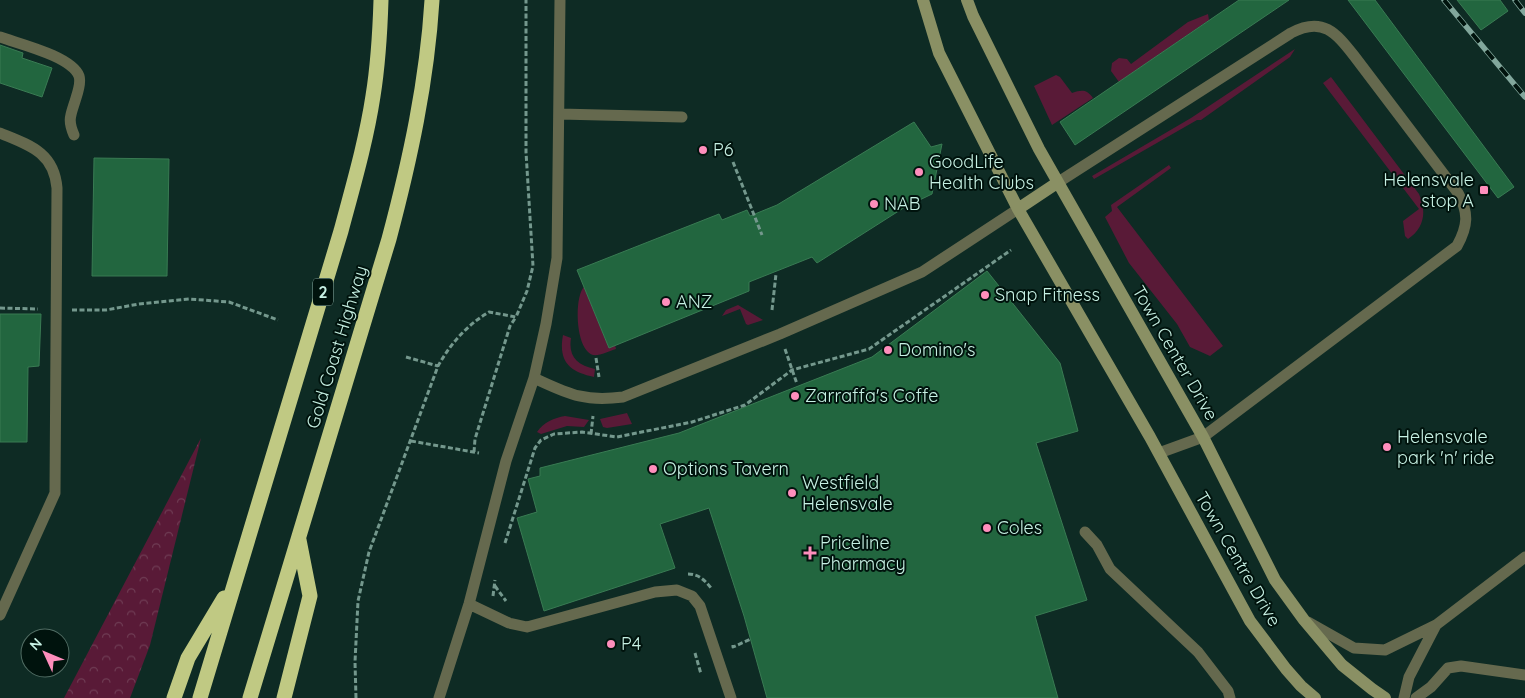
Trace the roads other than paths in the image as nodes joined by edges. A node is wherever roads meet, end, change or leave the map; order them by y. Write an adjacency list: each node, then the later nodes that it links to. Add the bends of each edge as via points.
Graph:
1 (381, 0): 19 (highway, Gold Coast Highway / 2, via 373,96 358,168)
2 (432, 0): 17 (highway, Gold Coast Highway, via 420,109 404,181 364,324)
3 (560, 0): 7 (lane)
4 (923, 0): 12 (street, via 939,53)
5 (968, 0): 11 (street, Town Center Drive)
6 (0, 37): 10 (lane, via 56,57 74,68 80,77 69,123)
7 (560, 114): 8 (lane); 13 (lane, via 557,258)
8 (682, 117)
9 (0, 133): 21 (lane, via 26,143 46,156 56,174 55,493)
10 (74, 135)
11 (1057, 183): 12 (street); 14 (street, Town Center Drive); 14 (lane, via 1291,33 1318,26 1338,36 1466,206 1465,228 1456,246)
12 (1018, 208): 13 (lane, via 922,272 623,397 596,399 570,395); 15 (street)
13 (534, 378): 20 (lane, via 506,461)
14 (1203, 437): 15 (lane); 22 (street, Town Center Drive, via 1275,580)
15 (1159, 453): 32 (street, Town Centre Drive, via 1250,620 1286,669)
16 (1085, 532): 31 (lane, via 1110,569 1198,652)
17 (298, 536): 27 (highway, Gold Coast Highway); 28 (highway, via 310,596)
18 (1525, 557): 23 (lane)
19 (236, 577): 25 (highway, via 188,658); 26 (highway, Gold Coast Highway / 2)
20 (469, 604): 29 (lane); 30 (lane, via 509,623 527,627 654,592 677,590 692,596 700,606)
21 (0, 614)
22 (1304, 620): 23 (lane, via 1354,648 1385,650); 33 (street, Town Center Drive, via 1342,665)
23 (1436, 625): 34 (lane, via 1409,677)
24 (1525, 675): 35 (lane, via 1461,666 1448,668)
25 (174, 698)
26 (200, 698)
27 (250, 698)
28 (284, 698)
29 (439, 698)
30 (731, 698)
31 (1230, 698)
32 (1315, 698)
33 (1385, 698)
34 (1404, 698)
35 (1416, 698)

